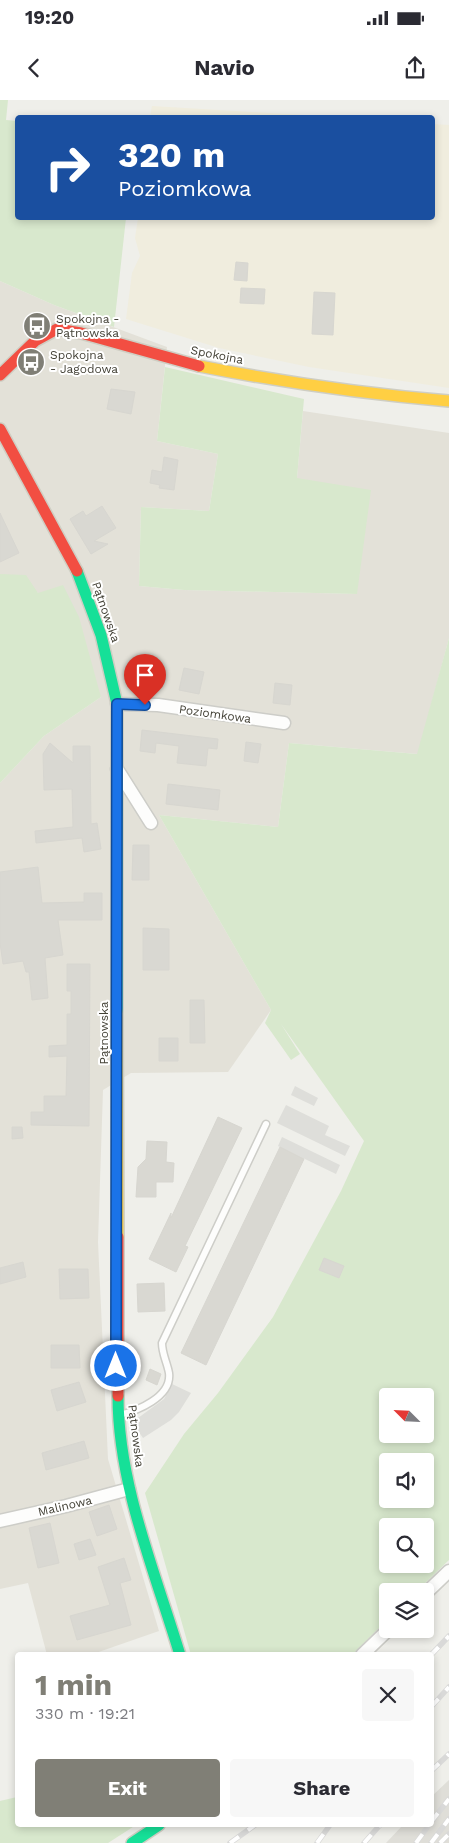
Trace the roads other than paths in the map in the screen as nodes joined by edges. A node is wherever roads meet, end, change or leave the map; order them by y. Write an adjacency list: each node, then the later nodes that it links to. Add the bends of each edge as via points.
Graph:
1 (0, 375): 2 (street, Spokojna, via 35,341 57,329 185,363 266,379)
2 (449, 401)
3 (0, 429): 4 (street, Pątnowska, via 75,566 101,636)
4 (117, 704): 5 (street, Poziomkowa, via 158,705); 6 (street, Pątnowska)
5 (284, 723)
6 (117, 769): 7 (street); 9 (street, Pątnowska)
7 (151, 823)
8 (266, 1124): 9 (lane, via 162,1343 169,1376 164,1390 140,1409)
9 (118, 1416): 10 (street, Pątnowska)
10 (129, 1489): 11 (street, Malinowa); 15 (street, Pątnowska)
11 (0, 1521)
12 (449, 1571): 13 (street)
13 (434, 1585)
14 (380, 1638): 16 (street)
15 (179, 1652)
16 (365, 1652)
17 (156, 1827): 18 (street)
18 (132, 1843)

